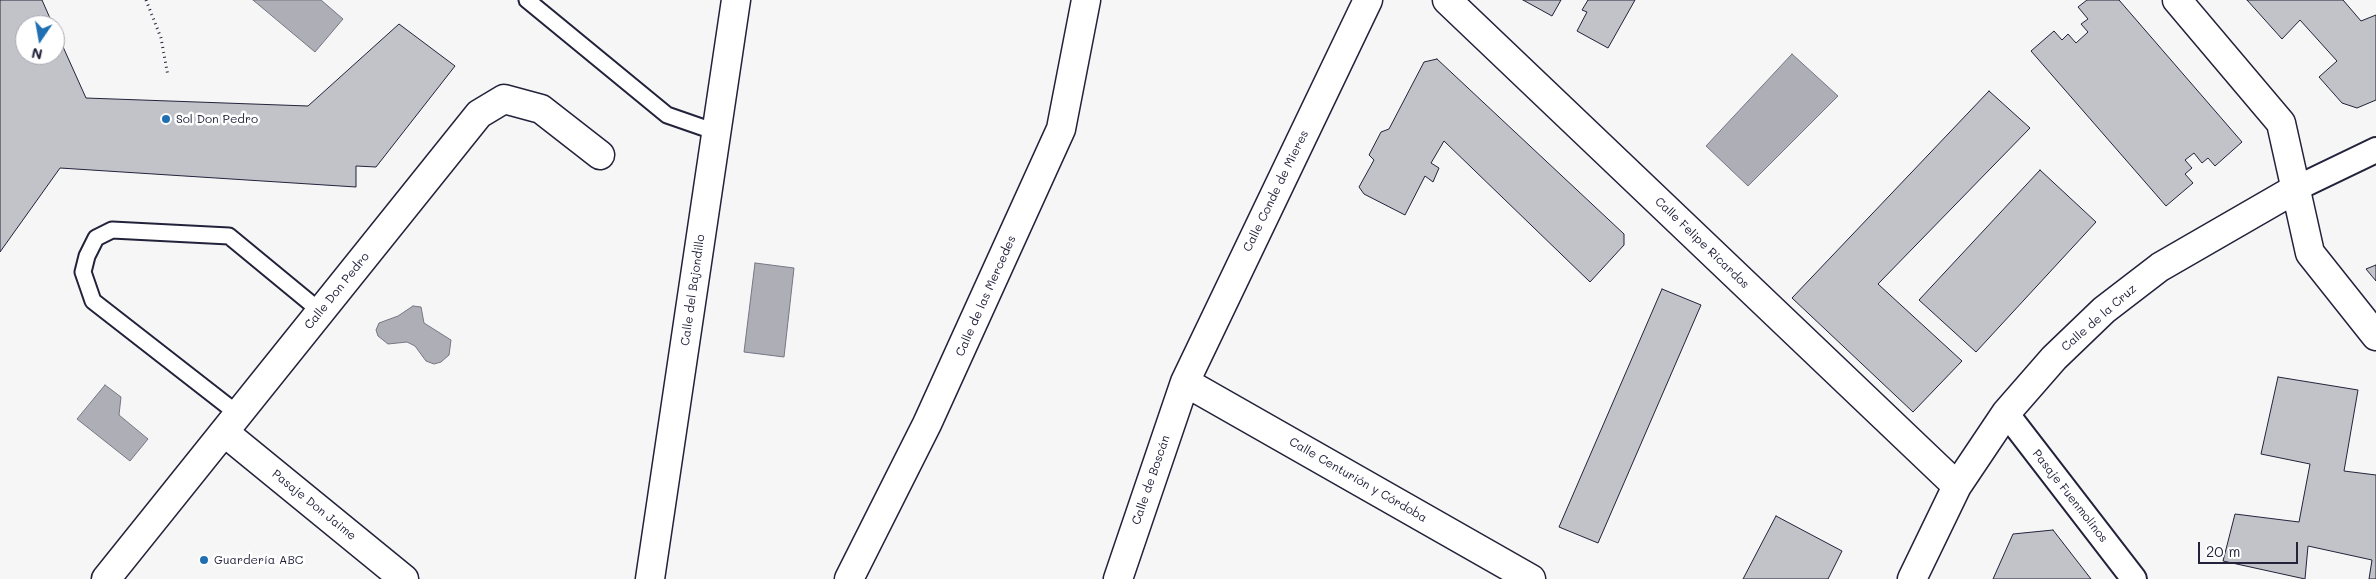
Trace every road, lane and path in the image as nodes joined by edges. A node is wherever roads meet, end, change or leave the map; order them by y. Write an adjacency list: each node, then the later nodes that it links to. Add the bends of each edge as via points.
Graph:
1 (146, 0): 8 (path, via 161,38)
2 (527, 0): 9 (lane, via 667,115)
3 (736, 0): 9 (street, Calle del Bajondillo)
4 (1086, 0): 22 (street, Calle de las Mercedes, via 1061,129 927,424)
5 (1368, 0): 15 (street, Calle Conde de Mieres)
6 (1447, 0): 18 (street, Calle Felipe Ricardos)
7 (2177, 0): 12 (street, via 2281,123)
8 (168, 76)
9 (716, 132): 21 (street, Calle del Bajondillo)
10 (2376, 150): 12 (street, Calle de la Cruz)
11 (600, 155): 13 (street, Calle Don Pedro, via 541,109 504,99 479,114)
12 (2297, 188): 14 (street, via 2310,253); 16 (street, Calle de la Cruz, via 2160,267 2104,310 2054,358)
13 (320, 312): 17 (street, Calle Don Pedro); 17 (lane, via 229,236 112,230 96,238 86,256 83,272 93,301)
14 (2376, 336)
15 (1185, 382): 23 (street, Calle de Boscán); 24 (street, Calle Centurión y Córdoba)
16 (2006, 413): 18 (street, Calle de la Cruz); 26 (street, Pasaje Fuenmolinos)
17 (231, 423): 19 (street, Calle Don Pedro); 20 (street, Pasaje Don Jaime)
18 (1958, 486): 25 (street, Calle de la Cruz)
19 (106, 579)
20 (404, 579)
21 (650, 579)
22 (849, 579)
23 (1118, 579)
24 (1531, 579)
25 (1912, 579)
26 (2134, 579)

